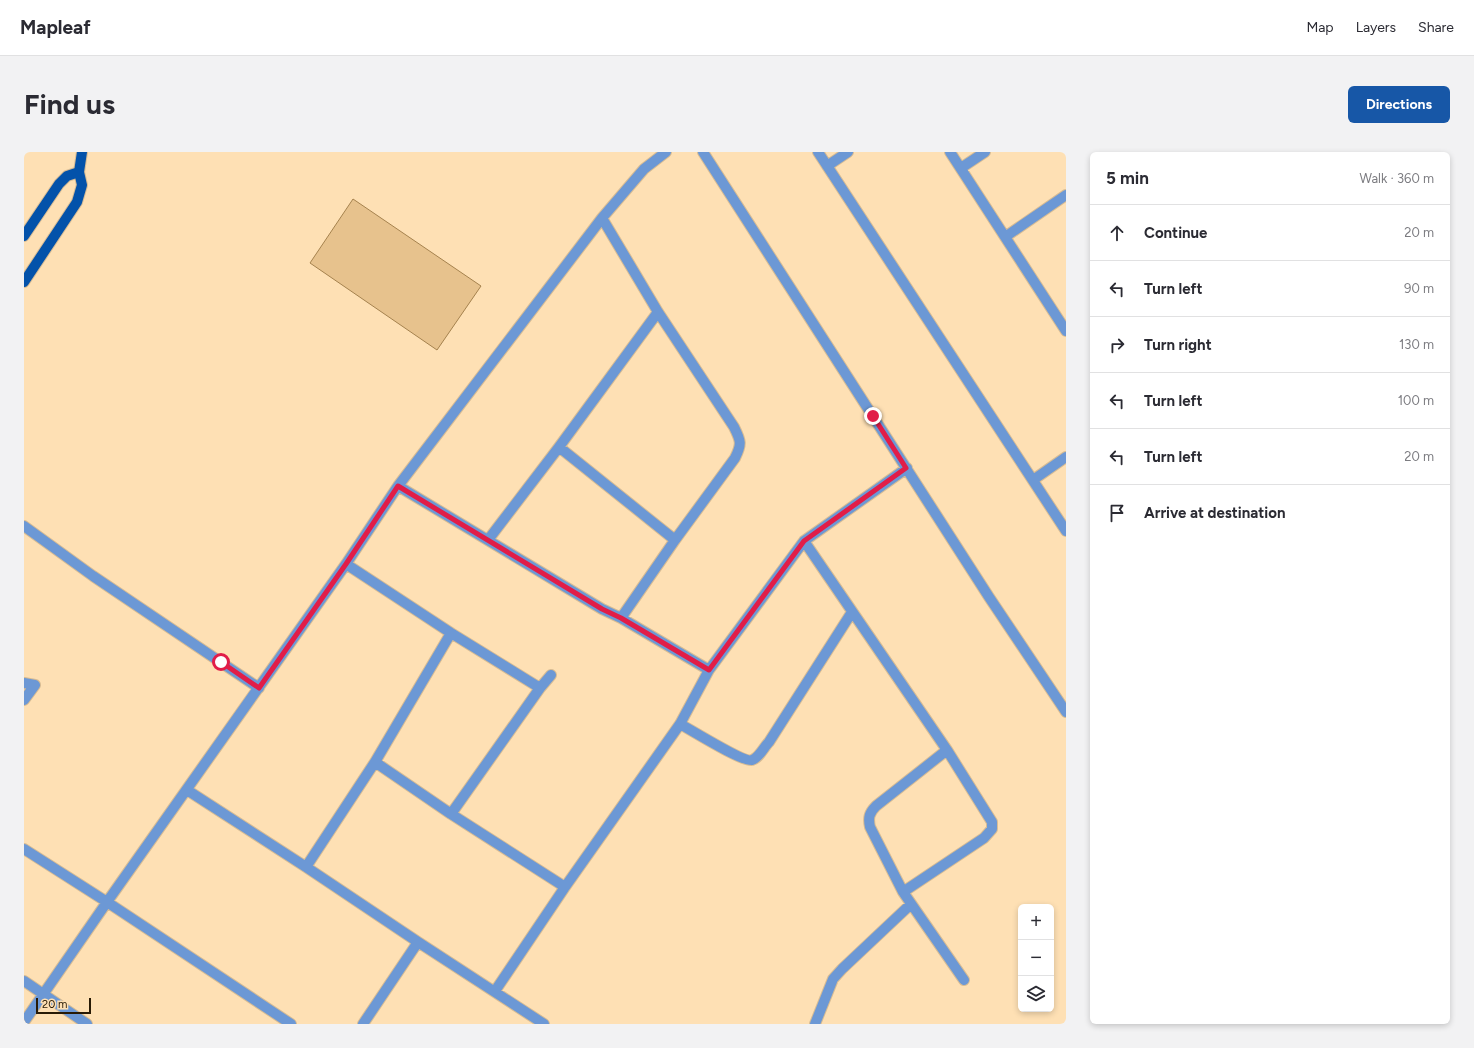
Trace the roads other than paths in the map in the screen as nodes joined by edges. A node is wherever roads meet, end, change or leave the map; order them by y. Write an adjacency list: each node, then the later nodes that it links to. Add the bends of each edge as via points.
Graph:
1 (83, 152): 10 (main road)
2 (666, 152): 12 (street, via 644,169)
3 (704, 152): 20 (street)
4 (818, 152): 8 (street)
5 (848, 152): 8 (street)
6 (950, 152): 9 (street)
7 (985, 152): 9 (street)
8 (827, 166): 21 (street)
9 (961, 168): 14 (street)
10 (79, 172): 13 (main road, via 67,176 59,184); 15 (main road, via 82,185 77,202)
11 (1066, 195): 14 (street)
12 (602, 218): 16 (street); 22 (street)
13 (24, 236)
14 (1005, 236): 17 (street)
15 (24, 282)
16 (658, 312): 18 (street); 26 (street, via 740,438 740,448 735,458)
17 (1066, 331)
18 (560, 447): 25 (street); 26 (street)
19 (1066, 457): 21 (street)
20 (906, 468): 27 (street); 38 (street)
21 (1033, 480): 24 (street)
22 (398, 486): 25 (street); 28 (street)
23 (24, 526): 35 (street, via 93,576)
24 (1066, 531)
25 (488, 540): 30 (street)
26 (675, 540): 30 (street)
27 (804, 541): 29 (street); 32 (street)
28 (346, 564): 31 (street); 35 (street)
29 (852, 612): 39 (street, via 769,742 753,760 748,761 734,755); 40 (street)
30 (621, 618): 32 (street)
31 (451, 634): 36 (street); 41 (street)
32 (709, 670): 39 (street)
33 (551, 675): 36 (street)
34 (24, 683): 37 (street, via 35,685)
35 (259, 688): 42 (street)
36 (540, 688): 43 (street)
37 (24, 700)
38 (1066, 712)
39 (680, 724): 46 (street)
40 (948, 750): 47 (street, via 876,806 868,818 870,828); 47 (street, via 987,813 992,822 992,829 984,838)
41 (375, 762): 43 (street); 45 (street)
42 (187, 790): 45 (street); 48 (street)
43 (451, 814): 46 (street)
44 (24, 849): 48 (street)
45 (306, 867): 50 (street)
46 (565, 886): 53 (street)
47 (903, 892): 49 (street)
48 (107, 902): 54 (street); 57 (street)
49 (911, 904): 51 (street); 60 (street, via 833,979)
50 (418, 942): 53 (street); 58 (street)
51 (964, 980)
52 (24, 981): 54 (street)
53 (495, 991): 59 (street)
54 (44, 995): 55 (street); 56 (street)
55 (24, 1022)
56 (87, 1024)
57 (291, 1024)
58 (363, 1024)
59 (544, 1024)
60 (815, 1024)

